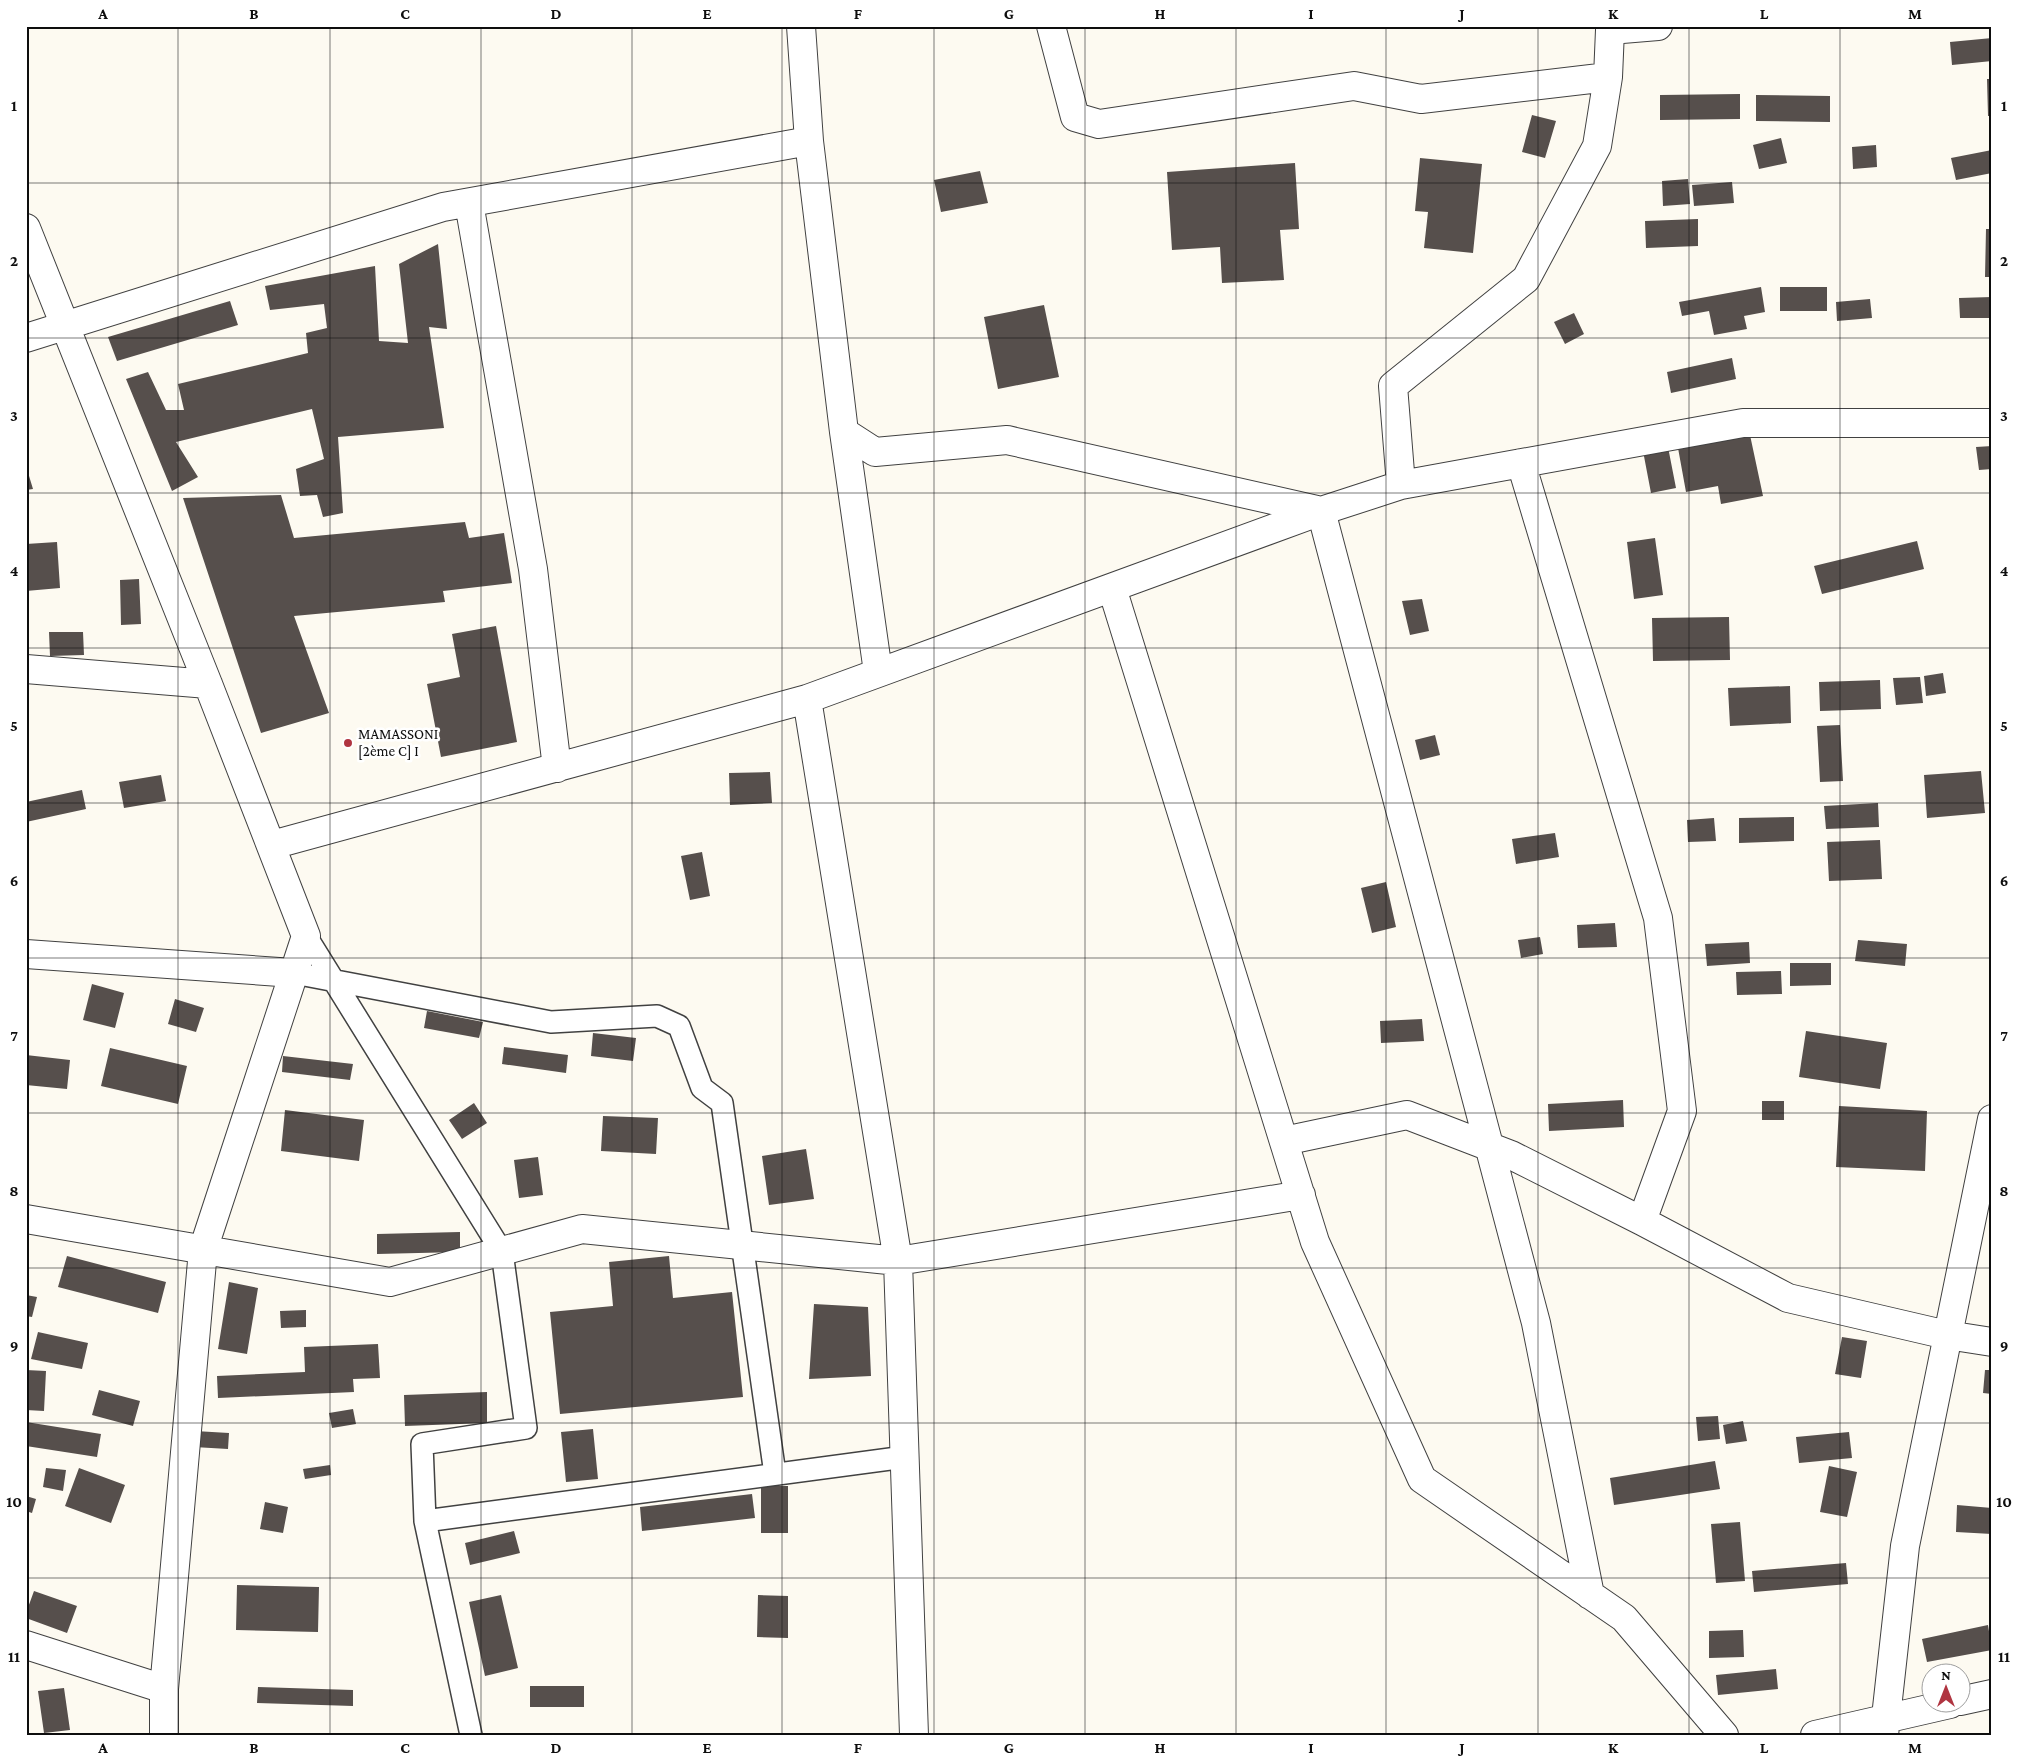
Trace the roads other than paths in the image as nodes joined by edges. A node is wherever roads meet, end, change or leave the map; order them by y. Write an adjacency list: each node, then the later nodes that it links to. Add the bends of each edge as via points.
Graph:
1 (801, 26): 6 (street)
2 (1051, 26): 5 (street, via 1075,117 1099,124 1354,86 1421,100)
3 (1658, 26): 4 (street)
4 (1610, 28): 5 (street)
5 (1608, 77): 14 (street, via 1597,146 1526,279 1392,386)
6 (809, 141): 7 (street); 12 (street)
7 (470, 203): 9 (street, via 442,208); 21 (street, via 533,569)
8 (26, 228): 9 (street)
9 (65, 327): 10 (street); 19 (street)
10 (26, 338)
11 (1992, 423): 13 (street, via 1743,423)
12 (844, 432): 15 (street, via 875,452 1007,440); 18 (street)
13 (1520, 463): 14 (street); 32 (street, via 1658,918 1682,1111)
14 (1401, 485): 15 (street)
15 (1321, 511): 16 (street); 29 (street)
16 (1112, 588): 18 (street); 28 (street)
17 (26, 669): 19 (street)
18 (878, 672): 20 (street)
19 (208, 684): 22 (street)
20 (807, 699): 21 (street); 36 (street)
21 (557, 768): 22 (street)
22 (272, 845): 23 (street)
23 (306, 936): 25 (street); 26 (lane)
24 (26, 954): 25 (street)
25 (294, 973): 26 (lane); 34 (street)
26 (334, 980): 33 (lane, via 551,1022 657,1016 679,1026 702,1088 722,1103); 35 (lane)
27 (1992, 1119): 37 (street)
28 (1284, 1141): 29 (street, via 1407,1115); 30 (street)
29 (1489, 1147): 32 (street); 42 (street, via 1536,1323)
30 (1301, 1195): 36 (street); 42 (street, via 1315,1242 1422,1479)
31 (26, 1219): 34 (street)
32 (1642, 1221): 37 (street, via 1788,1298)
33 (742, 1245): 35 (street, via 582,1229); 36 (street); 40 (lane)
34 (203, 1250): 35 (street, via 390,1282); 44 (street)
35 (502, 1252): 41 (lane, via 526,1428 422,1444)
36 (898, 1261): 39 (street)
37 (1948, 1335): 38 (street); 48 (street, via 1905,1546)
38 (1992, 1342)
39 (905, 1457): 40 (lane); 51 (street)
40 (775, 1474): 41 (lane)
41 (424, 1521): 50 (lane)
42 (1590, 1595): 52 (street, via 1624,1618)
43 (26, 1645): 44 (street)
44 (164, 1689): 49 (street)
45 (1992, 1694): 46 (street)
46 (1970, 1699)
47 (1921, 1714): 48 (street)
48 (1884, 1727): 53 (street)
49 (164, 1735)
50 (471, 1735)
51 (914, 1735)
52 (1724, 1735)
53 (1814, 1735)

